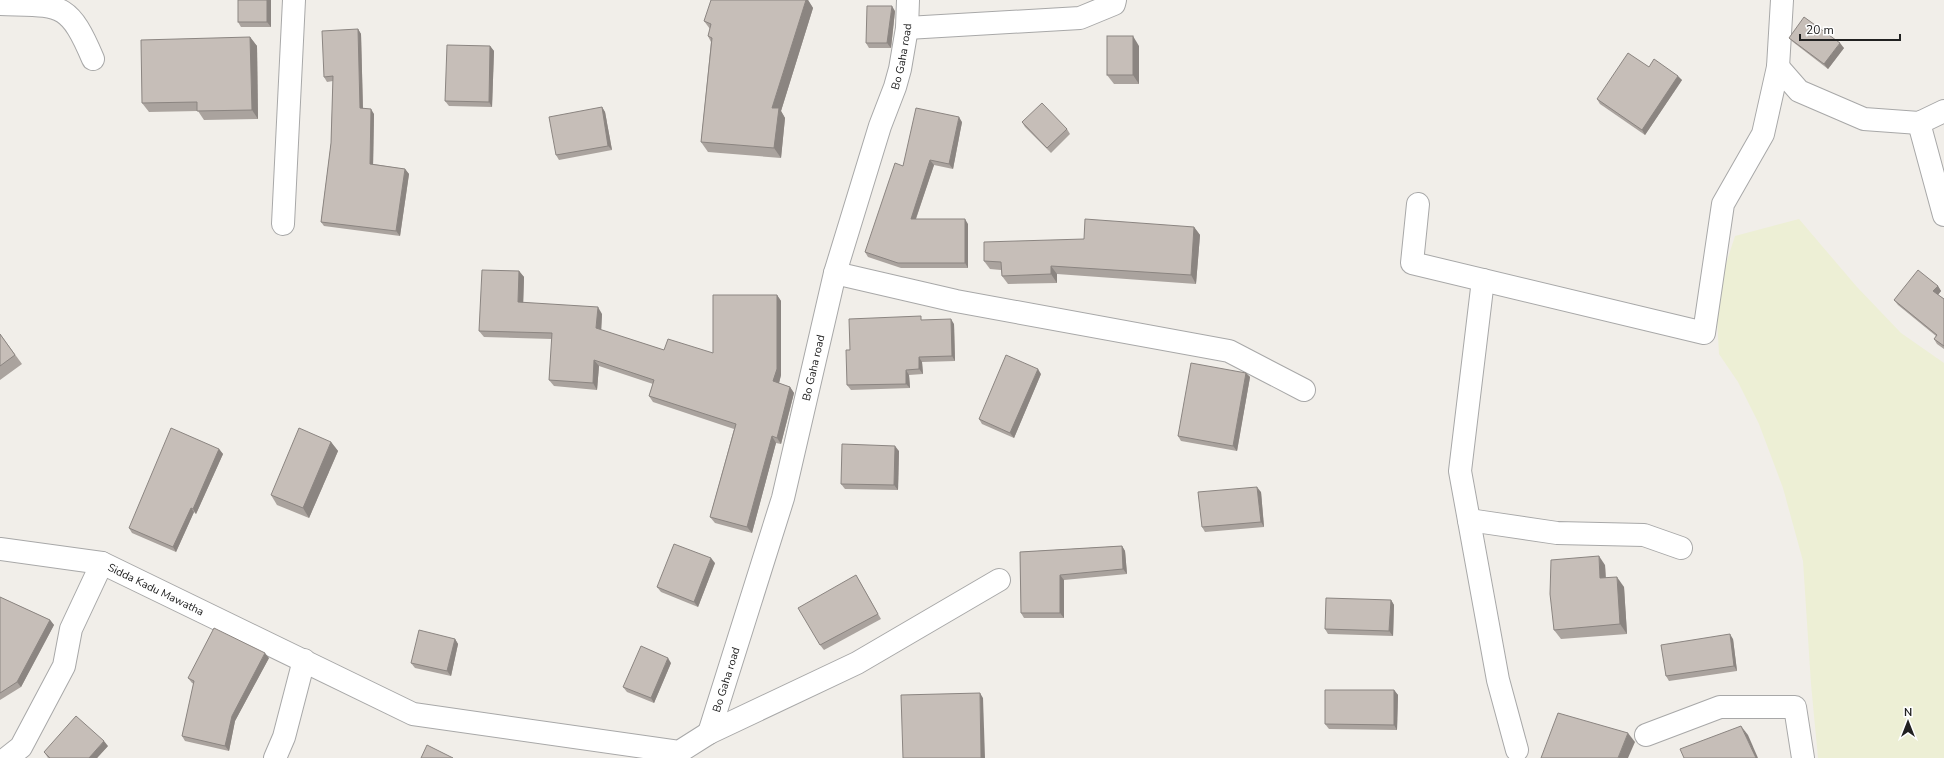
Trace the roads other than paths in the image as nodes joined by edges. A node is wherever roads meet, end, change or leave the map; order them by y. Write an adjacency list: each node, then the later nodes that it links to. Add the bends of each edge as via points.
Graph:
1 (294, 0): 13 (street)
2 (908, 0): 6 (street, Bo Gaha road)
3 (1115, 0): 6 (street, via 1114,4 1080,18)
4 (1782, 0): 8 (street)
5 (0, 4): 7 (street, via 60,9 73,20 82,33)
6 (907, 28): 14 (street, Bo Gaha road, via 895,87 880,126)
7 (93, 59)
8 (1778, 67): 10 (street, via 1799,91 1864,119); 15 (street, via 1763,134 1723,204 1704,333)
9 (1944, 111): 10 (street)
10 (1919, 123): 12 (street)
11 (1418, 204): 15 (street, via 1412,263)
12 (1944, 216)
13 (283, 224)
14 (835, 273): 16 (street, via 956,301 1229,351); 23 (street, Bo Gaha road, via 782,498)
15 (1483, 280): 17 (street, via 1460,471)
16 (1304, 390)
17 (1469, 520): 18 (street, via 1558,533 1644,535); 25 (street, via 1498,680)
18 (1681, 548)
19 (0, 549): 20 (street, Sidda Kadu Mawatha)
20 (102, 563): 22 (street, Sidda Kadu Mawatha); 27 (street, via 71,629 64,666 21,747)
21 (999, 580): 23 (street, via 857,663)
22 (304, 660): 26 (street, Sidda Kadu Mawatha, via 413,714); 28 (street, via 284,737)
23 (709, 733): 26 (street)
24 (1646, 735): 29 (street, via 1720,707 1795,708)
25 (1517, 750)
26 (679, 755)
27 (7, 758)
28 (275, 758)
29 (1804, 758)

